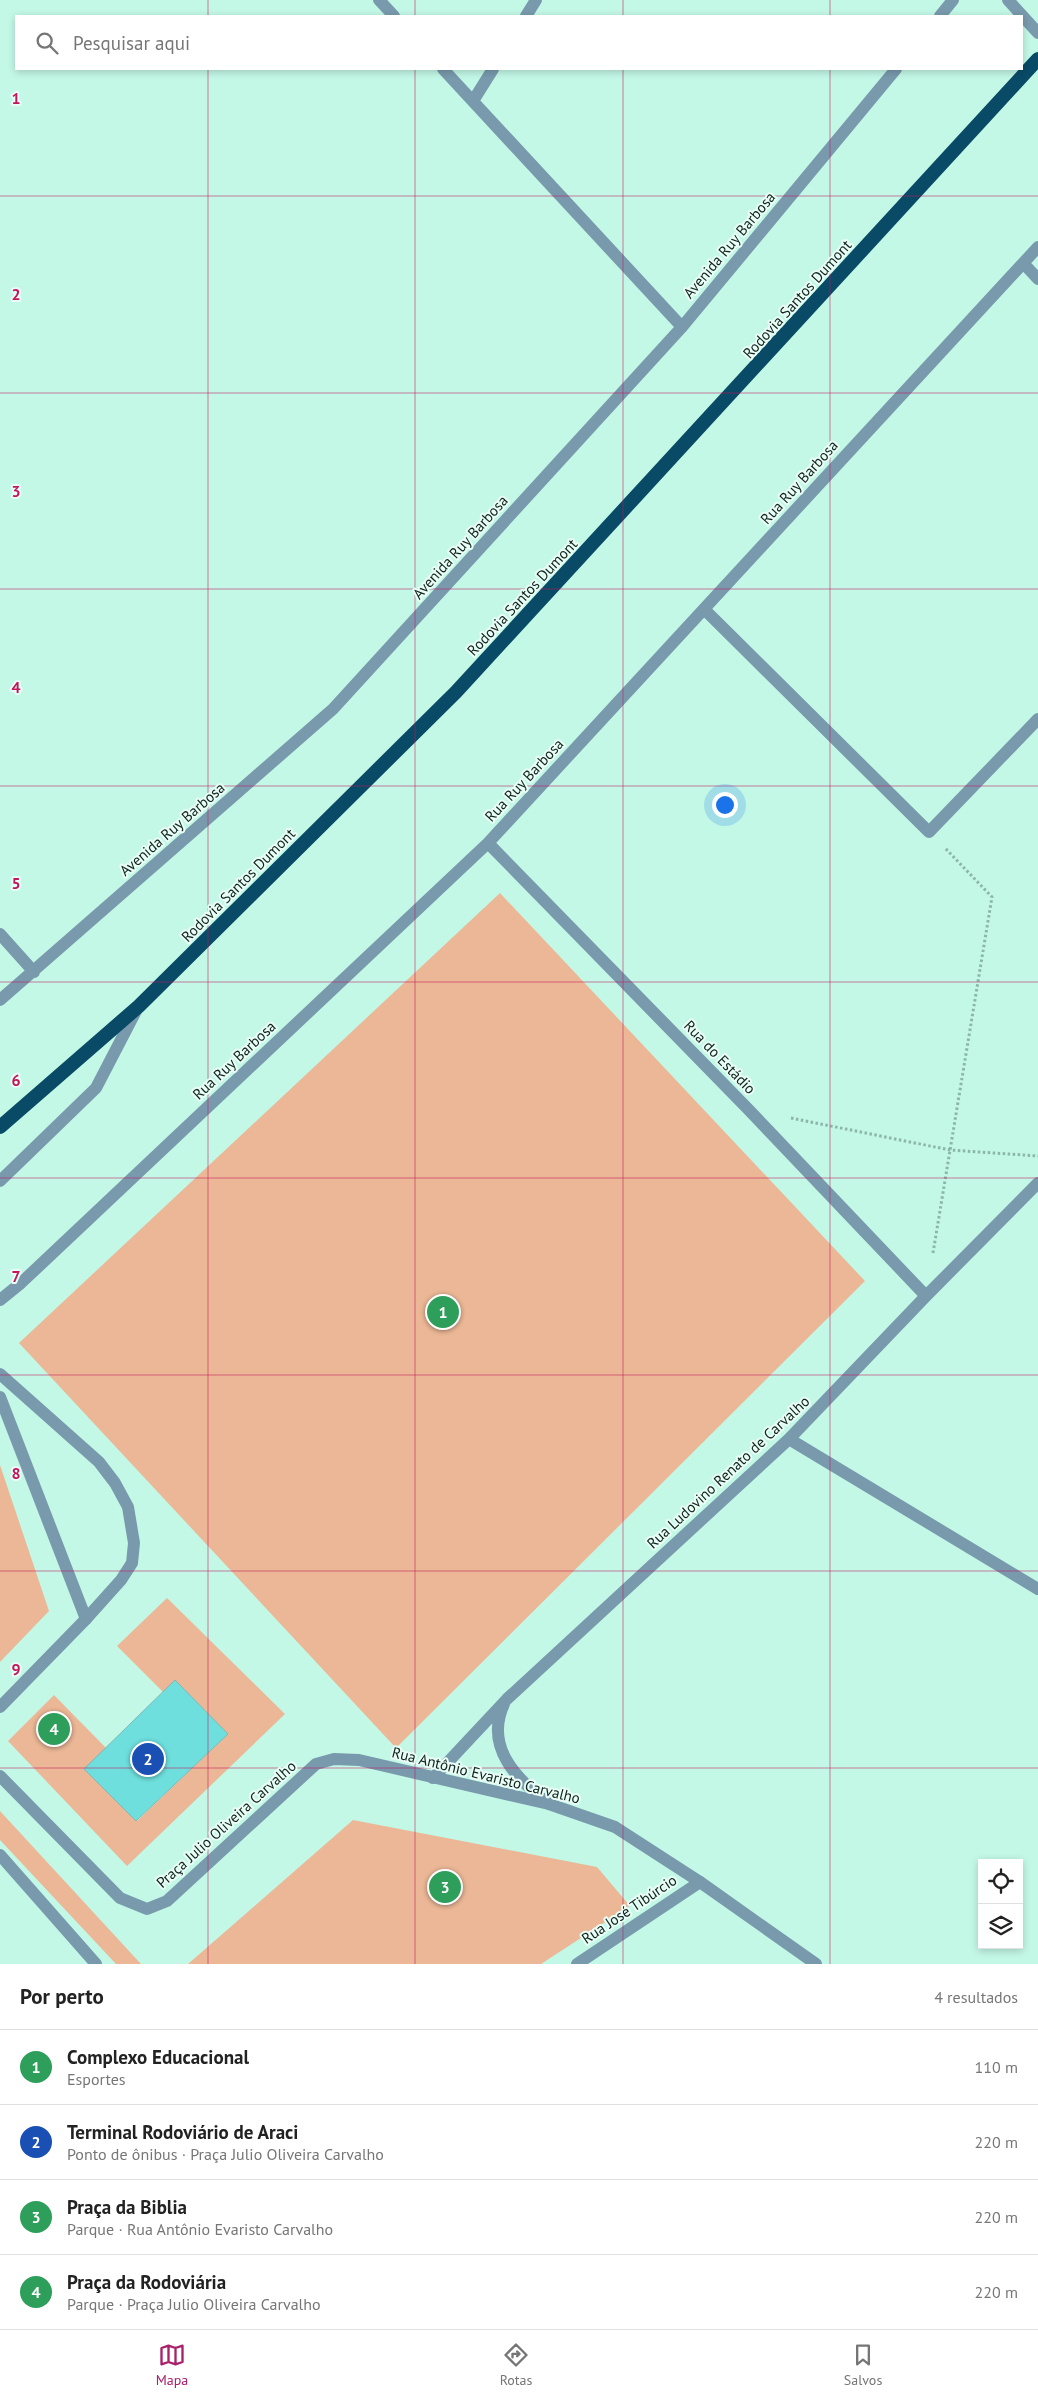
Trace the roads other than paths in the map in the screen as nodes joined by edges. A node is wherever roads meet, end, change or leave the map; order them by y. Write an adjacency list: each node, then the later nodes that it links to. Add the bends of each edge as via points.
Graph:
1 (379, 0): 5 (street)
2 (536, 0): 6 (street)
3 (953, 0): 7 (street)
4 (1008, 0): 8 (street)
5 (393, 15)
6 (527, 15)
7 (941, 15)
8 (1022, 15)
9 (1023, 16): 10 (street)
10 (1038, 33)
11 (1038, 58): 26 (highway, Rodovia Santos Dumont, via 456,692)
12 (444, 70): 15 (street)
13 (492, 70): 15 (street)
14 (895, 70): 19 (street, Avenida Ruy Barbosa)
15 (473, 100): 19 (street)
16 (1038, 247): 17 (street, Rua Ruy Barbosa)
17 (1024, 264): 18 (street); 20 (street, Rua Ruy Barbosa, via 968,321)
18 (1038, 279)
19 (682, 327): 24 (street, Avenida Ruy Barbosa, via 333,709)
20 (705, 610): 21 (street, via 929,832); 22 (street, Rua Ruy Barbosa)
21 (1036, 726)
22 (488, 842): 30 (street, Rua do Estádio); 31 (street, Rua Ruy Barbosa)
23 (0, 934): 24 (street)
24 (34, 972): 25 (street, Avenida Ruy Barbosa)
25 (0, 1000)
26 (139, 1006): 27 (highway, Rodovia Santos Dumont); 28 (street, via 96,1088)
27 (0, 1127)
28 (0, 1181)
29 (1038, 1183): 30 (street, Rua Ludovino Renato de Carvalho)
30 (926, 1296): 34 (street, Rua Ludovino Renato de Carvalho)
31 (0, 1300)
32 (0, 1374): 36 (street, via 99,1462 128,1507 134,1544 132,1563)
33 (0, 1397): 36 (street)
34 (789, 1439): 35 (street); 37 (street, Rua Ludovino Renato de Carvalho)
35 (1038, 1589)
36 (86, 1619): 38 (street)
37 (507, 1700): 41 (street, Rua Ludovino Renato de Carvalho); 42 (street, via 499,1722 502,1751 512,1771 525,1786)
38 (0, 1707)
39 (316, 1764): 40 (street, Praça Julio Oliveira Carvalho, via 167,1901 146,1909 120,1898); 41 (street, Rua Antônio Evaristo Carvalho, via 334,1759 359,1760)
40 (0, 1776)
41 (433, 1778): 42 (street, Rua Antônio Evaristo Carvalho)
42 (549, 1804): 44 (street, Rua Antônio Evaristo Carvalho, via 615,1827)
43 (0, 1855): 45 (street)
44 (700, 1882): 46 (street, Rua José Tibúrcio); 47 (street, Rua Antônio Evaristo Carvalho)
45 (96, 1964)
46 (577, 1964)
47 (816, 1964)

